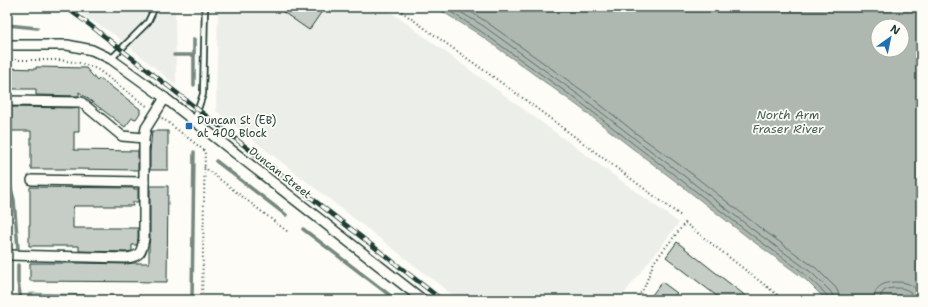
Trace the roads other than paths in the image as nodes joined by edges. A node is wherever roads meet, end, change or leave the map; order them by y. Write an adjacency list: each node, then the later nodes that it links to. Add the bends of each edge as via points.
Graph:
1 (155, 7): 4 (lane, via 148,22)
2 (205, 7): 7 (lane, via 203,94)
3 (7, 45): 4 (street, Duncan Street, via 67,45 92,50)
4 (111, 59): 5 (street, Duncan Street)
5 (165, 98): 7 (street, Duncan Street); 8 (street, via 146,128)
6 (7, 101): 8 (street, via 81,102 122,136)
7 (194, 121): 12 (street, Duncan Street)
8 (144, 138): 10 (street)
9 (32, 180): 10 (street)
10 (144, 182): 11 (street, via 143,248 134,257)
11 (7, 255)
12 (423, 300)

